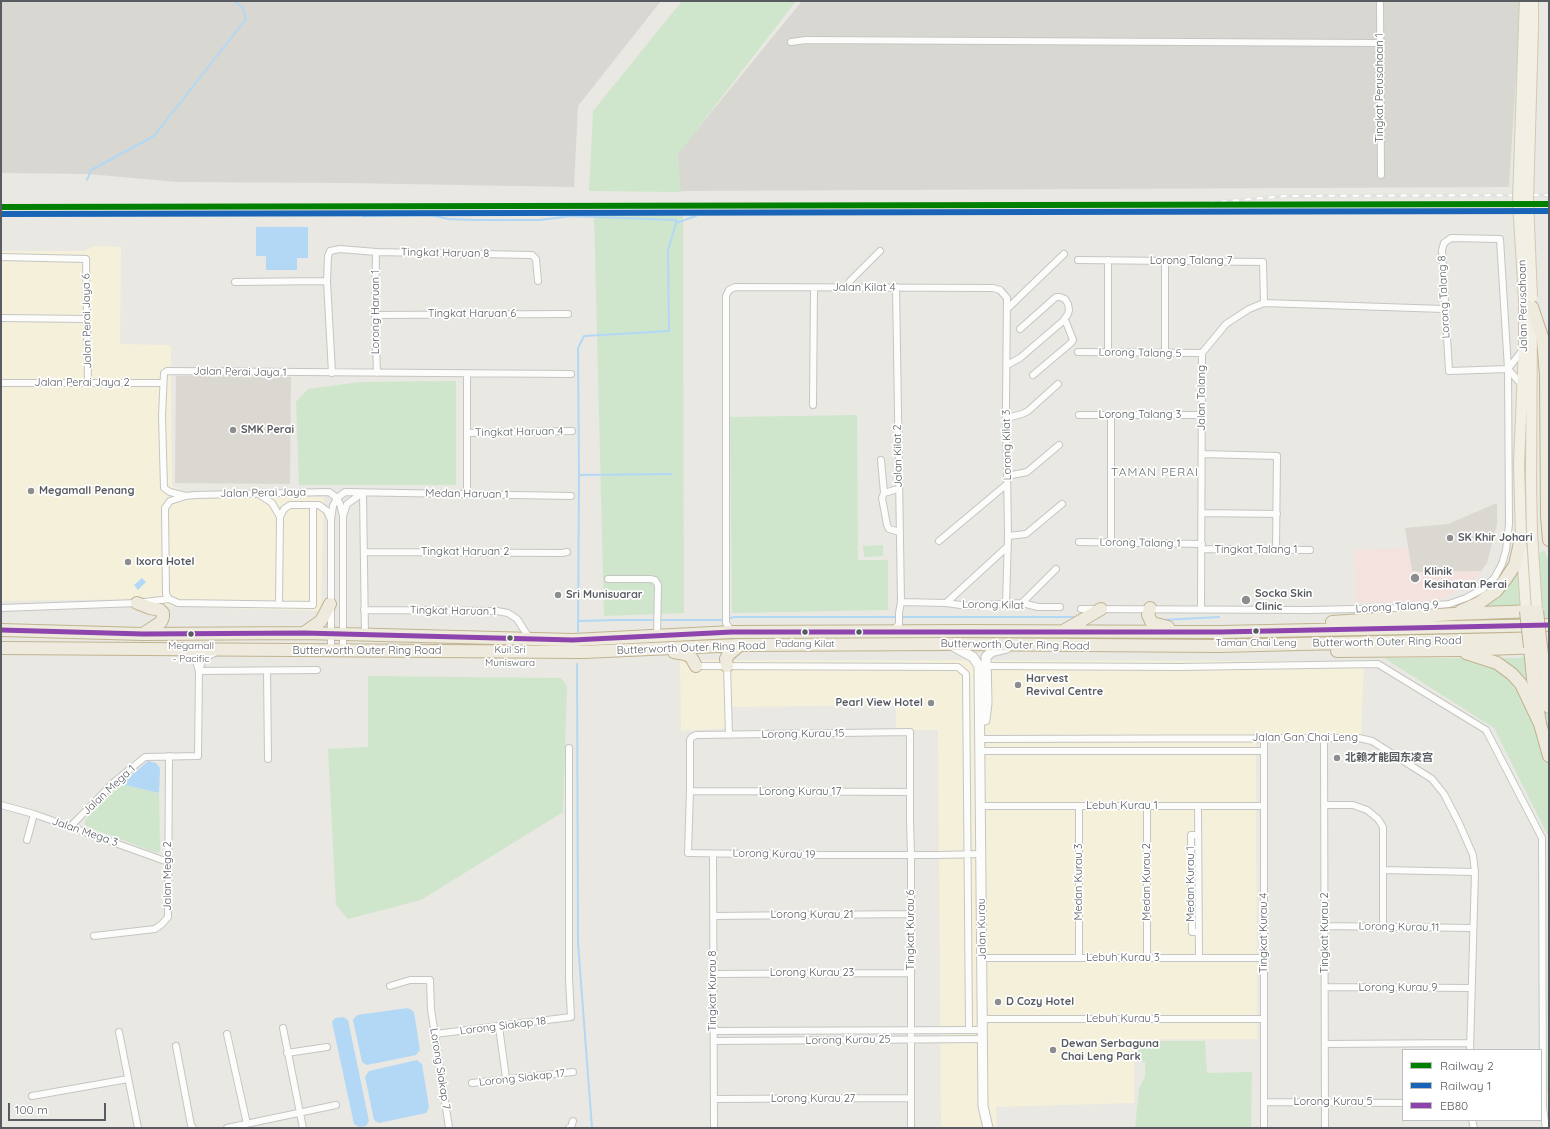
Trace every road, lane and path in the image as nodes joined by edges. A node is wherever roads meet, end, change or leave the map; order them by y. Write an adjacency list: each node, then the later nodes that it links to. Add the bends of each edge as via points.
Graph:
1 (1380, 1): 6 (street, Tingkat Perusahaan 1)
2 (1525, 1): 4 (main road, Jalan Perusahaan)
3 (1533, 1): 4 (main road, Jalan Perusahaan)
4 (1529, 26): 22 (main road, Jalan Perusahaan, bridge)
5 (791, 42): 6 (street, via 821,40)
6 (1380, 43): 7 (street, Tingkat Perusahaan 1)
7 (1381, 175)
8 (880, 251): 20 (street)
9 (376, 252): 15 (street, Tingkat Haruan 8, via 340,249 330,251); 16 (street, Tingkat Haruan 8, via 532,255 536,259); 27 (street, Lorong Haruan 1)
10 (1064, 254): 24 (street)
11 (1, 257): 29 (street, Jalan Perai Jaya 6, via 86,258)
12 (1078, 260): 13 (street, Lorong Talang 7)
13 (1108, 260): 14 (street, Lorong Talang 7); 34 (street)
14 (1166, 261): 23 (street, Lorong Talang 7, via 1263,262); 35 (street)
15 (327, 281): 17 (street); 39 (street)
16 (538, 281)
17 (236, 282)
18 (896, 287): 20 (street, Jalan Kilat 4); 21 (street, Jalan Kilat 4); 61 (street, Jalan Kilat 2)
19 (814, 288): 20 (street, Jalan Kilat 4); 49 (street); 110 (street, Jalan Kilat 4, via 735,287 729,290 726,296)
20 (846, 288)
21 (1000, 290): 24 (street, Lorong Kilat 3, via 1007,298)
22 (1530, 301): 32 (main road, Jalan Perusahaan); 48 (main road, Jalan Perusahaan); 81 (highway, via 1543,340 1546,375)
23 (1264, 303): 25 (street, Jalan Talang); 36 (street, Jalan Talang, via 1249,309 1226,324)
24 (1007, 309): 37 (street, Lorong Kilat 3)
25 (1444, 309): 38 (street, Lorong Talang 8, via 1449,371); 38 (street, Lorong Talang 8, via 1444,243 1451,238 1500,238)
26 (568, 314): 27 (street, Tingkat Haruan 6)
27 (375, 315): 40 (street, Lorong Haruan 1)
28 (1, 318): 29 (street)
29 (87, 319): 44 (street, Jalan Perai Jaya 6)
30 (1063, 321): 31 (street, via 1068,314 1068,304 1060,296); 37 (street, via 1020,358); 43 (street, via 1066,322 1071,343)
31 (1020, 329)
32 (1524, 347): 38 (street); 48 (main road, Jalan Perusahaan)
33 (1078, 352): 34 (street, Lorong Talang 5)
34 (1108, 352): 35 (street, Lorong Talang 5)
35 (1165, 353): 36 (street, Lorong Talang 5)
36 (1202, 353): 52 (street, Jalan Talang)
37 (1007, 365): 53 (street, Lorong Kilat 3)
38 (1508, 369): 48 (street); 104 (street, Lorong Talang 9, via 1509,524 1502,564 1495,577 1483,589 1449,604 1433,606 1310,610)
39 (332, 373): 40 (street, Jalan Perai Jaya 1); 45 (street, Jalan Perai Jaya 1, via 167,372 164,373)
40 (377, 373): 41 (street, Jalan Perai Jaya 1)
41 (467, 373): 42 (street, Jalan Perai Jaya 1); 55 (street)
42 (571, 374)
43 (1033, 375)
44 (88, 382): 45 (street, Jalan Perai Jaya 2); 46 (street, Jalan Perai Jaya 2)
45 (163, 382): 68 (street, via 164,488)
46 (1, 383)
47 (1058, 384): 53 (street, via 1028,411)
48 (1527, 385): 80 (main road, Jalan Perusahaan, via 1519,464); 108 (main road, Jalan Perusahaan, via 1532,534)
49 (813, 405)
50 (1079, 415): 51 (street, Lorong Talang 3)
51 (1111, 415): 52 (street, Lorong Talang 3); 84 (street)
52 (1202, 415): 57 (street, Jalan Talang)
53 (1007, 418): 59 (street, Lorong Kilat 3)
54 (572, 431): 55 (street, Tingkat Haruan 4)
55 (467, 433): 67 (street)
56 (1059, 445): 59 (street, via 1027,472)
57 (1202, 454): 73 (street, Jalan Talang); 74 (street, via 1277,456)
58 (881, 460): 66 (street)
59 (1007, 476): 60 (street, Lorong Kilat 3)
60 (1007, 484): 79 (street, Lorong Kilat 3); 82 (street)
61 (898, 489): 66 (street); 78 (street, Jalan Kilat 2)
62 (329, 492): 63 (street, Jalan Perai Jaya); 64 (street, Jalan Perai Jaya); 70 (street)
63 (345, 492): 65 (street, Medan Haruan 1); 70 (street)
64 (256, 493): 68 (street, Jalan Perai Jaya); 76 (street, via 272,503)
65 (363, 493): 67 (street, Medan Haruan 1); 75 (street, via 347,504); 89 (street)
66 (884, 493): 78 (street, via 882,498 885,521 890,529)
67 (467, 494): 69 (street, Medan Haruan 1)
68 (186, 496): 93 (street, via 170,501 166,508 166,594)
69 (571, 496)
70 (337, 498): 75 (street); 77 (street)
71 (1062, 504): 79 (street, via 1026,534)
72 (312, 505): 76 (street, via 286,506); 77 (street, via 327,511); 97 (street, via 313,605)
73 (1202, 513): 74 (street); 86 (street, Jalan Talang)
74 (1277, 514): 87 (street)
75 (343, 516): 119 (street)
76 (280, 517): 97 (street)
77 (331, 520): 98 (street)
78 (900, 532): 94 (street, Jalan Kilat 2)
79 (1008, 536): 85 (street, Lorong Kilat 3)
80 (1521, 538): 108 (main road, Jalan Perusahaan); 109 (highway, via 1515,565 1496,591)
81 (1549, 540)
82 (939, 541)
83 (1079, 542): 84 (street, Lorong Talang 1)
84 (1111, 543): 86 (street, Lorong Talang 1)
85 (1008, 547): 96 (street); 99 (street, Lorong Kilat 3)
86 (1202, 547): 87 (street, Tingkat Talang 1); 104 (street, Jalan Talang)
87 (1276, 549): 88 (street, Tingkat Talang 1)
88 (1310, 550)
89 (364, 552): 90 (street, Tingkat Haruan 2); 107 (street)
90 (567, 552)
91 (1056, 569): 100 (street)
92 (608, 579): 121 (street, via 655,580 658,585)
93 (169, 599): 95 (street); 97 (street, via 178,603)
94 (901, 602): 96 (street, Lorong Kilat); 112 (street, Jalan Kilat 2)
95 (137, 603): 102 (street); 118 (highway, via 163,613 160,622)
96 (946, 603): 99 (street, Lorong Kilat, via 968,606)
97 (279, 604)
98 (330, 604): 117 (highway, via 321,620); 119 (street)
99 (1006, 604): 100 (street, Lorong Kilat)
100 (1022, 604): 101 (street, Lorong Kilat)
101 (1060, 607)
102 (1, 608)
103 (1150, 608): 104 (street, Lorong Talang 9); 106 (street, Lorong Talang 9); 115 (highway, via 1148,615 1152,623)
104 (1201, 608)
105 (1080, 609): 106 (street, Lorong Talang 9)
106 (1101, 609): 114 (highway)
107 (364, 610): 120 (street); 122 (street, Tingkat Haruan 1, via 497,611 508,613 517,619)
108 (1531, 611): 109 (highway); 124 (highway, bridge)
109 (1454, 614): 116 (highway, via 1241,628)
110 (728, 622): 112 (highway, Butterworth Outer Ring Road); 121 (highway, Butterworth Outer Ring Road, via 715,633)
111 (1549, 625): 116 (highway, Butterworth Outer Ring Road)
112 (900, 627): 114 (highway, Butterworth Outer Ring Road)
113 (1, 630): 118 (highway, Butterworth Outer Ring Road)
114 (1062, 631): 115 (highway, Butterworth Outer Ring Road)
115 (1190, 632): 116 (highway, Butterworth Outer Ring Road)
116 (1221, 632)
117 (304, 633): 118 (highway, Butterworth Outer Ring Road); 119 (highway, Butterworth Outer Ring Road)
118 (143, 634)
119 (337, 634): 120 (highway, Butterworth Outer Ring Road); 132 (street); 132 (street)
120 (365, 634): 122 (highway, Butterworth Outer Ring Road)
121 (657, 636): 122 (highway, Butterworth Outer Ring Road, via 573,640)
122 (530, 639)
123 (950, 644): 125 (highway, Butterworth Outer Ring Road); 126 (highway, Butterworth Outer Ring Road); 146 (street, Jalan Kurau, via 973,657 980,666)
124 (1540, 644): 127 (highway, Butterworth Outer Ring Road); 134 (highway); 142 (highway); 143 (highway, via 1533,679)
125 (740, 645): 133 (highway, Butterworth Outer Ring Road); 137 (highway, via 728,654)
126 (1020, 645): 127 (highway, Butterworth Outer Ring Road); 138 (street, via 991,652 986,658)
127 (1218, 646): 134 (highway, via 1241,650 1308,652)
128 (1, 648): 129 (highway, Butterworth Outer Ring Road)
129 (80, 648): 130 (highway, Butterworth Outer Ring Road); 135 (highway)
130 (182, 650): 131 (highway, Butterworth Outer Ring Road); 139 (street, via 195,658)
131 (222, 650): 132 (highway, Butterworth Outer Ring Road); 139 (street, via 205,657)
132 (337, 650): 133 (highway, Butterworth Outer Ring Road)
133 (649, 650): 136 (highway, via 685,654 691,657)
134 (1459, 650): 143 (highway, via 1497,663 1512,674 1521,684)
135 (1, 654)
136 (696, 666): 137 (street)
137 (728, 666): 145 (street); 156 (street, Jalan Kurau, via 958,667 966,674)
138 (986, 666): 146 (street, Jalan Kurau, via 987,703 985,722); 237 (street, via 1378,664 1486,730 1542,838 1542,1073)
139 (199, 670): 141 (street); 153 (street, Jalan Mega 1, via 198,756)
140 (317, 670): 141 (street)
141 (267, 671): 155 (street)
142 (1549, 707)
143 (1540, 724): 154 (highway)
144 (910, 732): 145 (street, Lorong Kurau 15); 159 (street, Tingkat Kurau 6)
145 (729, 735): 147 (street, Lorong Kurau 15)
146 (980, 735): 148 (street, Jalan Gan Chai Leng); 152 (street, Jalan Kurau)
147 (696, 736): 158 (street, Lorong Kurau 19, via 690,740)
148 (1264, 738): 149 (street, Jalan Gan Chai Leng); 151 (street, Tingkat Kurau 4)
149 (1324, 738): 161 (street, Tingkat Kurau 2); 176 (street, Jalan Gan Chai Leng, via 1372,740 1432,779 1444,794 1459,823 1473,855)
150 (569, 748): 195 (street, Lorong Siakap 18, via 571,1017)
151 (1264, 750): 152 (street, Jalan Gan Chai Leng); 165 (street, Tingkat Kurau 4)
152 (980, 751): 157 (street, Jalan Kurau)
153 (169, 756): 168 (street, Jalan Mega 1, via 145,756 114,782); 174 (street, Jalan Mega 2)
154 (1549, 756)
155 (268, 759)
156 (966, 777): 157 (street); 171 (street, Jalan Kurau)
157 (980, 777): 162 (street, Jalan Kurau)
158 (690, 791): 159 (street, Lorong Kurau 17); 170 (street, Lorong Kurau 19, via 688,853)
159 (910, 792): 173 (street, Tingkat Kurau 6)
160 (1, 805): 167 (street, Jalan Mega 3)
161 (1324, 805): 175 (street, via 1353,805 1367,810 1378,819 1383,827); 179 (street, Tingkat Kurau 2)
162 (980, 806): 163 (street, Lebuh Kurau 1); 172 (street, Jalan Kurau)
163 (1079, 806): 164 (street, Lebuh Kurau 1); 185 (street, Medan Kurau 3)
164 (1147, 806): 166 (street, Lebuh Kurau 1); 186 (street, Medan Kurau 2)
165 (1264, 806): 166 (street, Lebuh Kurau 1); 187 (street, Tingkat Kurau 4)
166 (1198, 807): 183 (street, Medan Kurau 1)
167 (34, 814): 168 (street, Jalan Mega 3); 169 (street)
168 (70, 827): 174 (street, Jalan Mega 3)
169 (27, 840)
170 (713, 854): 173 (street, Lorong Kurau 19); 178 (street, Tingkat Kurau 8)
171 (967, 854): 172 (street, Lorong Kurau 19); 173 (street, Lorong Kurau 19); 198 (street, Jalan Kurau)
172 (981, 854): 184 (street, Jalan Kurau)
173 (911, 855): 177 (street, Tingkat Kurau 6)
174 (168, 862): 182 (street, Jalan Mega 2, via 168,917 162,924 155,929)
175 (1383, 870): 176 (street); 180 (street)
176 (1475, 872): 181 (street, Jalan Gan Chai Leng)
177 (911, 914): 178 (street, Lorong Kurau 21); 188 (street, Tingkat Kurau 6)
178 (713, 916): 189 (street, Tingkat Kurau 8)
179 (1325, 926): 180 (street, Lorong Kurau 11); 191 (street, Tingkat Kurau 2)
180 (1383, 927): 181 (street, Lorong Kurau 11)
181 (1473, 928): 192 (street, Jalan Gan Chai Leng)
182 (94, 936)
183 (1200, 957): 186 (street, Lebuh Kurau 3); 187 (street, Lebuh Kurau 3)
184 (982, 958): 185 (street, Lebuh Kurau 3); 193 (street, Jalan Kurau)
185 (1079, 958): 186 (street, Lebuh Kurau 3)
186 (1147, 958)
187 (1264, 958): 194 (street, Tingkat Kurau 4)
188 (911, 973): 189 (street, Lorong Kurau 23); 197 (street, Tingkat Kurau 6)
189 (713, 974): 199 (street, Tingkat Kurau 8)
190 (390, 986): 202 (street, Lorong Siakap 7, via 410,980 430,980)
191 (1325, 987): 192 (street, Lorong Kurau 9); 207 (street, Tingkat Kurau 2)
192 (1471, 988): 206 (street, Jalan Gan Chai Leng)
193 (982, 1019): 194 (street, Lebuh Kurau 5); 203 (street, Jalan Kurau)
194 (1264, 1019): 219 (street, Tingkat Kurau 4)
195 (499, 1027): 202 (street, Lorong Siakap 18); 213 (street)
196 (283, 1028): 211 (street)
197 (911, 1030): 198 (street, Lorong Kurau 25); 199 (street, Lorong Kurau 25); 204 (street, Tingkat Kurau 6)
198 (968, 1030): 203 (street, Lorong Kurau 25)
199 (714, 1031): 205 (street, Tingkat Kurau 8)
200 (119, 1032): 214 (street)
201 (227, 1034): 225 (street)
202 (435, 1034): 230 (street, Lorong Siakap 7)
203 (983, 1034): 204 (street, Lorong Kurau 25); 234 (street, Jalan Kurau, via 984,1117)
204 (911, 1040): 205 (street, Lorong Kurau 25); 217 (street, Tingkat Kurau 6)
205 (714, 1041): 218 (street, Tingkat Kurau 8)
206 (1470, 1043): 207 (street); 210 (street, Jalan Gan Chai Leng)
207 (1325, 1044): 220 (street, Tingkat Kurau 2)
208 (176, 1046): 226 (street)
209 (327, 1047): 211 (street)
210 (1470, 1049)
211 (287, 1053): 223 (street)
212 (573, 1072): 213 (street, Lorong Siakap 17)
213 (506, 1078): 215 (street, Lorong Siakap 17)
214 (128, 1079): 216 (street); 227 (street)
215 (472, 1083)
216 (32, 1096)
217 (911, 1098): 218 (street, Lorong Kurau 27); 233 (street, Tingkat Kurau 6)
218 (714, 1099): 232 (street, Tingkat Kurau 8)
219 (1264, 1102): 220 (street, Lorong Kurau 5); 235 (street, Tingkat Kurau 4)
220 (1325, 1102): 221 (street, Lorong Kurau 5); 236 (street, Tingkat Kurau 2)
221 (1402, 1103)
222 (336, 1105): 223 (street)
223 (299, 1112): 225 (street); 229 (street)
224 (573, 1121): 231 (street)
225 (247, 1124): 228 (street)
226 (192, 1126)
227 (138, 1128)
228 (227, 1128)
229 (303, 1128)
230 (449, 1128)
231 (569, 1128)
232 (714, 1128)
233 (912, 1128)
234 (988, 1128)
235 (1264, 1128)
236 (1326, 1128)
237 (1546, 1128)

